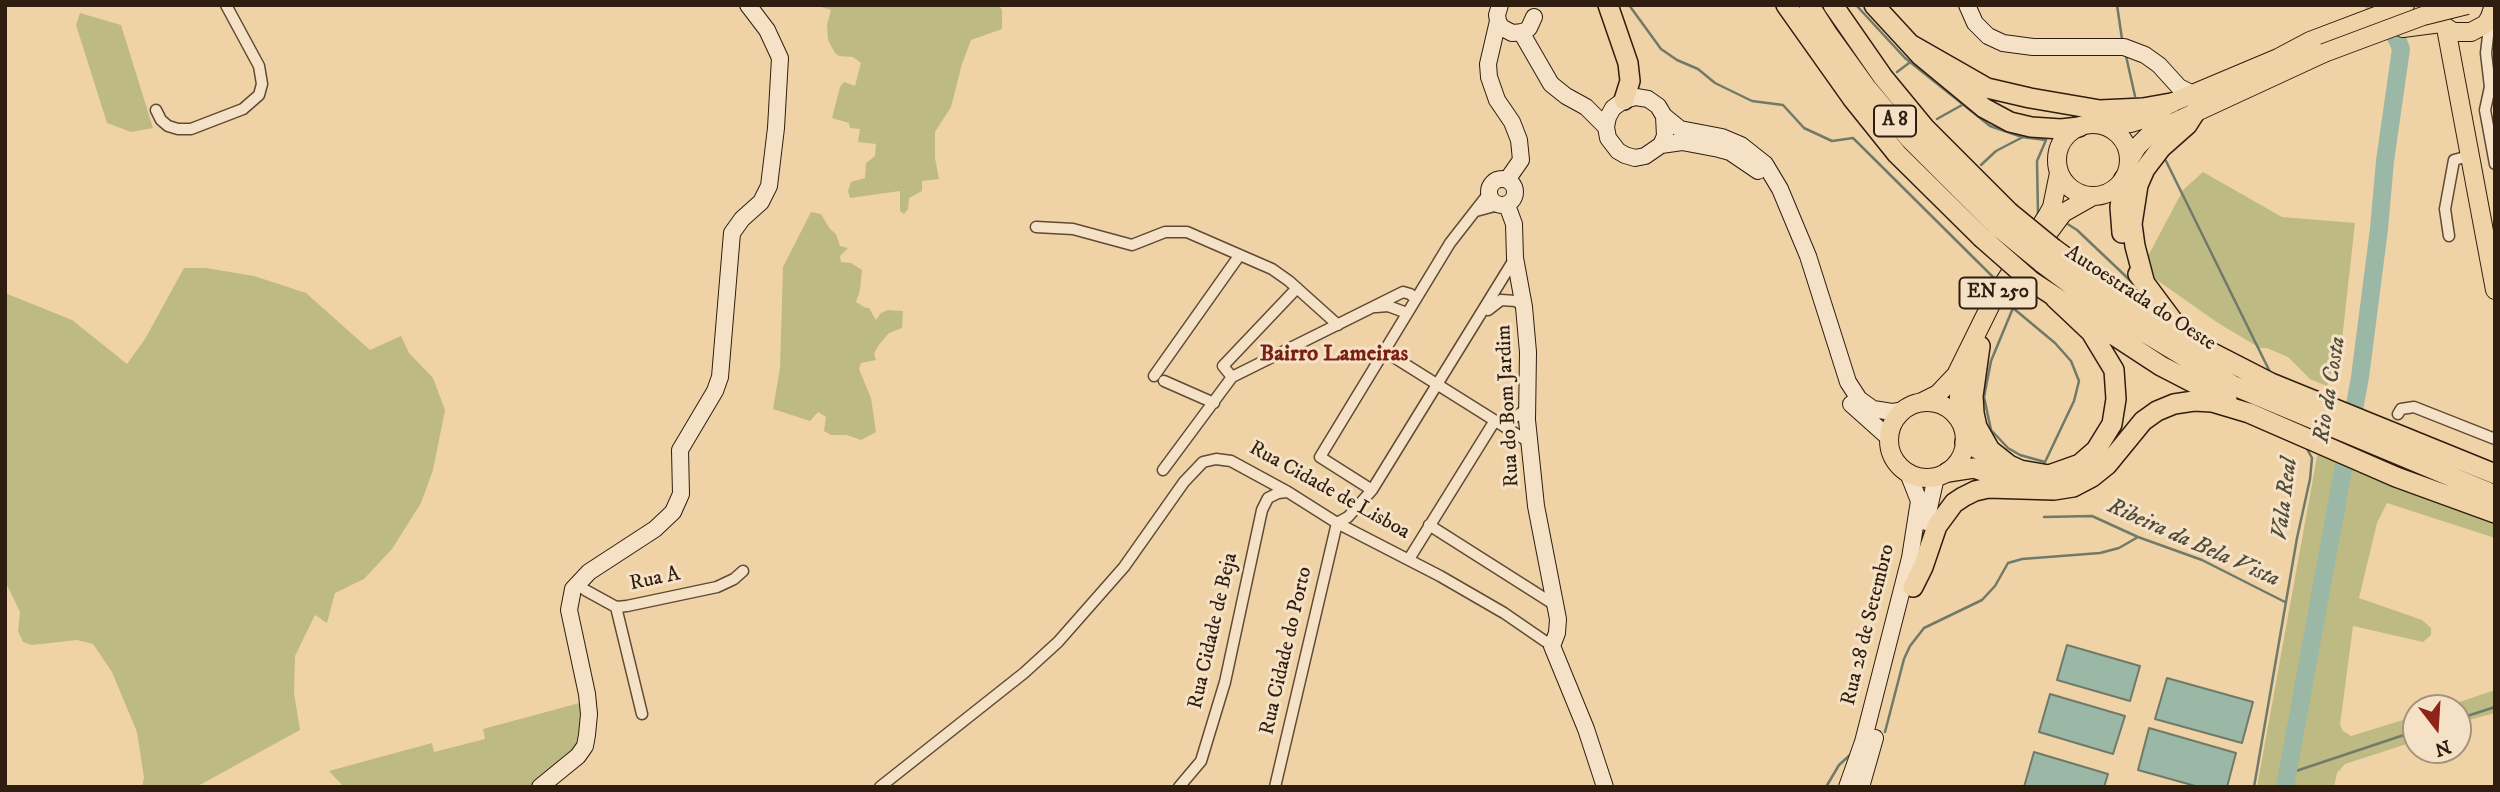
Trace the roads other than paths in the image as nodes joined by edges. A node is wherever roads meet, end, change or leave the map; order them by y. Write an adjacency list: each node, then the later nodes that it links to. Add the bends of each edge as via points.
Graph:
1 (226, 5): 27 (street, via 259,66 259,95 243,109 191,129 168,126)
2 (748, 5): 88 (street, via 780,58 776,128 769,186 761,202 732,233 720,377 680,450 681,494 673,512)
3 (1786, 5): 39 (highway, via 1897,154)
4 (1809, 5): 39 (highway, Autoestrada do Oeste / A 8, via 1866,87 1909,138)
5 (1833, 5): 39 (highway, Autoestrada do Oeste / A 8)
6 (1874, 5): 18 (highway)
7 (1967, 5): 23 (street, via 1987,36 2003,43 2124,47 2145,55)
8 (2433, 5): 15 (main road)
9 (2467, 5): 19 (main road, bridge)
10 (1609, 6): 25 (highway, via 1630,81)
11 (2398, 8): 21 (main road, EN 250, via 2310,41)
12 (1534, 10): 16 (street, via 1529,28); 22 (street)
13 (1499, 13): 16 (street, via 1506,31); 20 (street, Rua do Bom Jardim)
14 (2492, 18): 15 (main road, via 2479,29); 17 (street)
15 (2452, 24): 17 (street); 19 (main road, via 2421,10); 21 (main road, EN 250, bridge, via 2399,29 2301,69); 33 (main road, via 2452,53)
16 (1516, 33): 20 (street); 22 (street)
17 (2489, 43): 34 (street, via 2490,87 2485,110)
18 (1910, 44): 24 (highway, via 1987,88 2030,98 2100,110); 31 (highway, via 1952,84 2010,122 2031,128)
19 (2322, 50): 21 (main road)
20 (1492, 51): 38 (street, Rua do Bom Jardim, via 1489,77 1519,140 1521,160 1507,180 1515,190 1513,199)
21 (2278, 67): 23 (main road, EN 250)
22 (1541, 68): 26 (street, via 1551,84)
23 (2195, 102): 24 (main road, EN 250); 35 (main road, EN 250, via 2137,147); 45 (highway, via 2187,125 2161,148 2138,185 2132,224)
24 (2171, 103): 29 (main road, EN 250, via 2144,119)
25 (1619, 104): 26 (street); 28 (street, via 1636,97 1648,99); 30 (street)
26 (1586, 107): 30 (street)
27 (156, 110)
28 (1664, 116): 32 (street); 64 (street, via 1680,129 1741,145 1765,164 1808,256 1848,382 1873,409)
29 (2104, 125): 31 (main road, EN 250); 35 (main road, via 2114,130 2128,149)
30 (1606, 127): 32 (street, via 1612,145 1634,158)
31 (2078, 127): 36 (main road, EN 250, via 2058,152)
32 (1661, 145): 69 (street, via 1682,142 1730,152 1756,168 1798,258 1839,388)
33 (2469, 156): 41 (street, via 2454,160 2445,209); 47 (main road)
34 (2495, 164)
35 (2127, 170): 37 (main road, EN 250, via 2116,188); 45 (highway, via 2120,225 2130,262)
36 (2059, 173): 37 (main road, via 2073,190); 61 (main road, EN 250, via 2052,207 1993,300 1956,375 1938,394)
37 (2093, 196): 56 (main road, EN 250, via 2058,220 2011,289)
38 (1498, 201): 44 (street, Rua do Bom Jardim, via 1514,224); 48 (street, via 1476,211)
39 (1995, 225): 42 (highway, Autoestrada do Oeste / A 8, bridge); 49 (highway, bridge, via 2031,281)
40 (1036, 227): 43 (street, via 1073,229 1132,245 1165,232 1187,232)
41 (2449, 236)
42 (2047, 255): 55 (highway, Autoestrada do Oeste / A 8); 60 (highway, Autoestrada do Oeste / A 8, via 2099,305 2232,385)
43 (1239, 256): 46 (street, via 1272,270); 62 (street, via 1159,378)
44 (1515, 258): 50 (street, Rua do Bom Jardim); 53 (street)
45 (2145, 284): 55 (highway)
46 (1297, 288): 54 (street); 58 (street, via 1223,366)
47 (2495, 290)
48 (1415, 298): 51 (street, via 1403,292); 52 (street)
49 (2055, 298): 65 (highway, via 2161,366); 74 (highway, via 2091,332 2114,370 2112,424 2096,450 2080,464 2049,475)
50 (1524, 307): 53 (street, via 1501,300); 63 (street, Rua do Bom Jardim)
51 (1371, 308): 52 (street, via 1388,306); 54 (street)
52 (1407, 313): 57 (street)
53 (1479, 320): 59 (street)
54 (1338, 325): 58 (street)
55 (2191, 342): 60 (highway, Autoestrada do Oeste / A 8)
56 (1980, 346): 67 (main road, EN 250, via 1962,383); 74 (highway, via 1973,396 1977,426 1990,450)
57 (1384, 351): 59 (street); 79 (street, via 1320,457)
58 (1232, 377): 62 (street)
59 (1438, 384): 68 (street); 79 (street)
60 (2271, 393): 73 (highway, Autoestrada do Oeste / A 8)
61 (1922, 402): 64 (main road, EN 250); 67 (main road, via 1943,405)
62 (1214, 403): 75 (street)
63 (1527, 409): 68 (street, via 1509,421); 71 (street, Rua do Bom Jardim)
64 (1903, 410): 69 (main road)
65 (2249, 414): 80 (highway, via 2212,402 2174,404 2143,421 2092,477 2073,487); 83 (highway, via 2396,477)
66 (2399, 414): 70 (street, via 2401,408 2414,407)
67 (1959, 419): 72 (main road, EN 250)
68 (1494, 422): 71 (street); 85 (street)
69 (1889, 438): 76 (main road, via 1893,458)
70 (2495, 439)
71 (1529, 442): 90 (street, Rua do Bom Jardim)
72 (1965, 442): 74 (highway); 77 (main road, via 1956,464)
73 (2406, 449): 78 (highway, Autoestrada do Oeste / A 8); 82 (highway, Autoestrada do Oeste / A 8)
74 (2009, 465)
75 (1163, 470)
76 (1908, 473): 77 (main road, via 1927,478); 99 (street, Rua 28 de Setembro, via 1919,501 1910,558)
77 (1942, 474): 80 (highway, via 1974,468); 89 (street, Rua 28 de Setembro, via 1933,484)
78 (2495, 474)
79 (1372, 490): 84 (street)
80 (2037, 491): 89 (highway, via 1989,488 1954,503 1937,526)
81 (1288, 492): 84 (street, Rua Cidade de Lisboa); 95 (street, Rua Cidade de Lisboa, via 1231,461 1203,462 1124,567 1058,642); 96 (street, Rua Cidade de Beja, via 1268,498 1262,510 1225,682 1201,761)
82 (2495, 495)
83 (2495, 513)
84 (1337, 523): 86 (street, Rua Cidade de Lisboa); 97 (street, Rua Cidade do Porto)
85 (1429, 525): 86 (street); 90 (street)
86 (1409, 559): 92 (street, Rua Cidade de Lisboa)
87 (743, 571): 91 (street, Rua A, via 717,587)
88 (577, 582): 91 (street, Rua A); 94 (street, via 569,610 587,694 587,735 578,756)
89 (1913, 587): 100 (street, Rua 28 de Setembro)
90 (1555, 605): 92 (street, Rua do Bom Jardim, via 1557,633)
91 (615, 607): 93 (street)
92 (1552, 646): 98 (street)
93 (642, 714)
94 (540, 787)
95 (880, 787)
96 (1180, 787)
97 (1275, 787)
98 (1605, 787)
99 (1847, 787)
100 (1861, 787)

